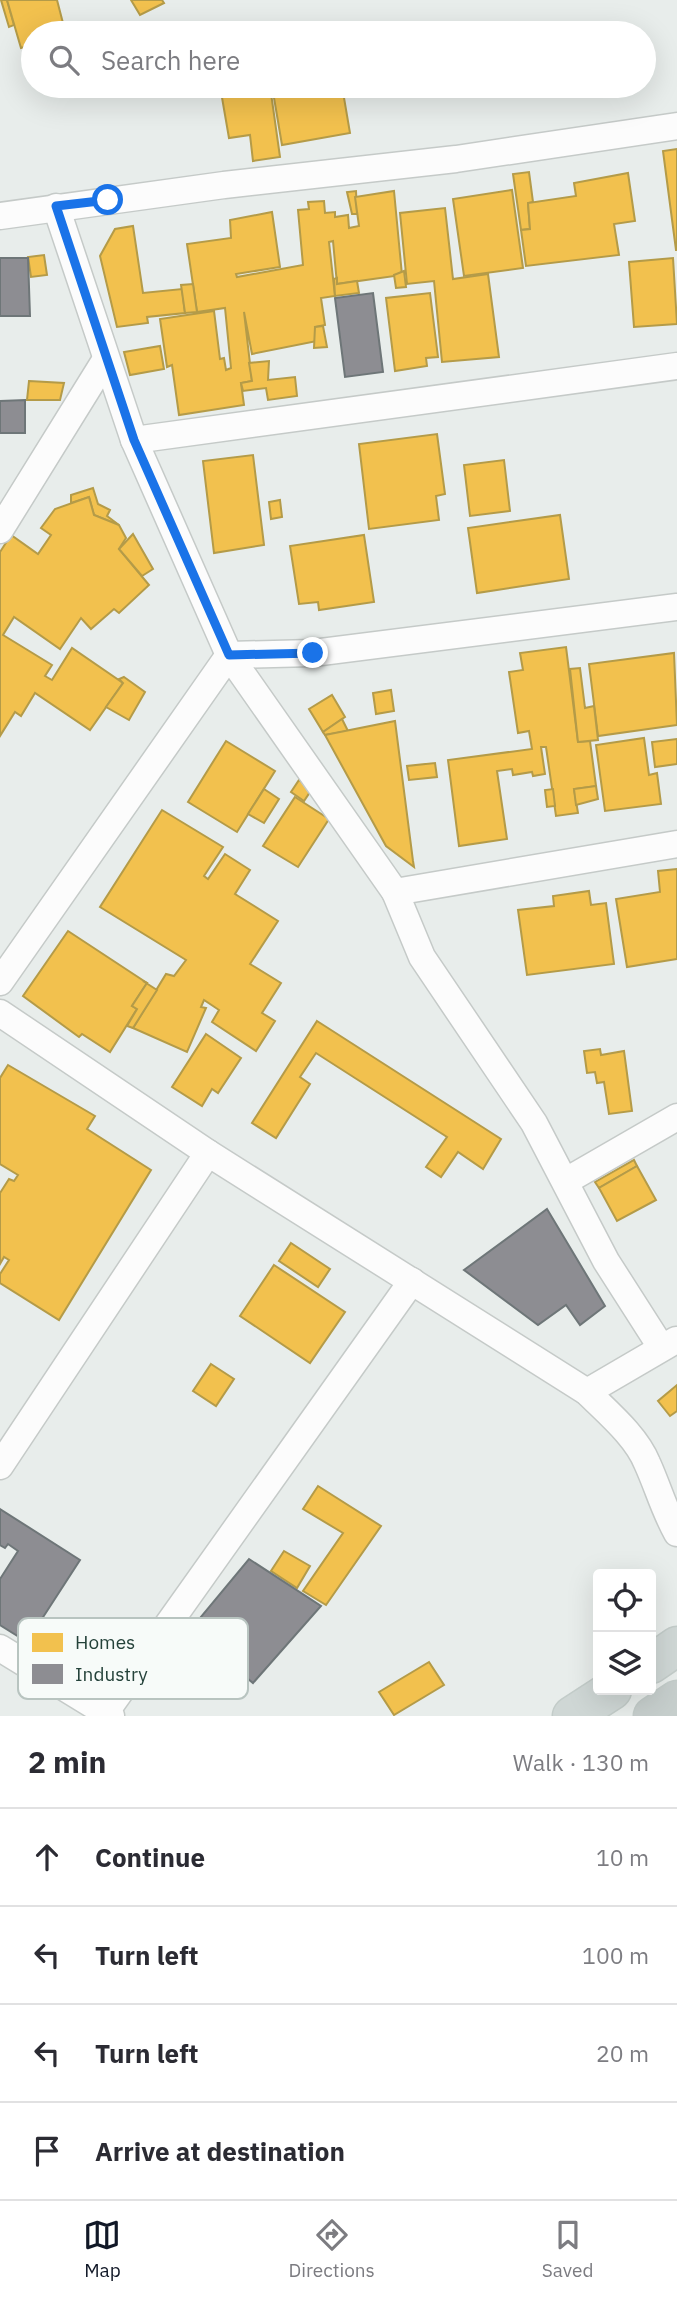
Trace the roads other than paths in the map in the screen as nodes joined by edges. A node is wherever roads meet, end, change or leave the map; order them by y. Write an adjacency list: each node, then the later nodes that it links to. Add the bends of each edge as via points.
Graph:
1 (677, 126): 2 (street, via 456,159)
2 (56, 206): 3 (street); 4 (street)
3 (0, 216)
4 (106, 359): 6 (street); 7 (street)
5 (677, 366): 6 (street)
6 (134, 440): 9 (street)
7 (0, 530)
8 (677, 607): 9 (street, via 313,653)
9 (229, 655): 11 (street); 12 (street)
10 (677, 844): 11 (street)
11 (395, 892): 16 (street, via 422,957 514,1091)
12 (0, 982)
13 (0, 1013): 15 (street)
14 (677, 1117): 16 (street)
15 (208, 1153): 17 (street); 20 (street)
16 (566, 1181): 18 (street, via 607,1261)
17 (412, 1281): 19 (street); 22 (street)
18 (669, 1344): 19 (street)
19 (587, 1392): 21 (street, via 647,1461)
20 (0, 1466)
21 (677, 1533)
22 (176, 1618)
23 (677, 1646): 26 (main road)
24 (0, 1648): 25 (street)
25 (18, 1659)
26 (656, 1661)
27 (604, 1695): 32 (main road)
28 (82, 1699): 31 (street)
29 (119, 1699): 31 (street)
30 (677, 1700): 33 (highway)
31 (108, 1715)
32 (572, 1716)
33 (653, 1716)

